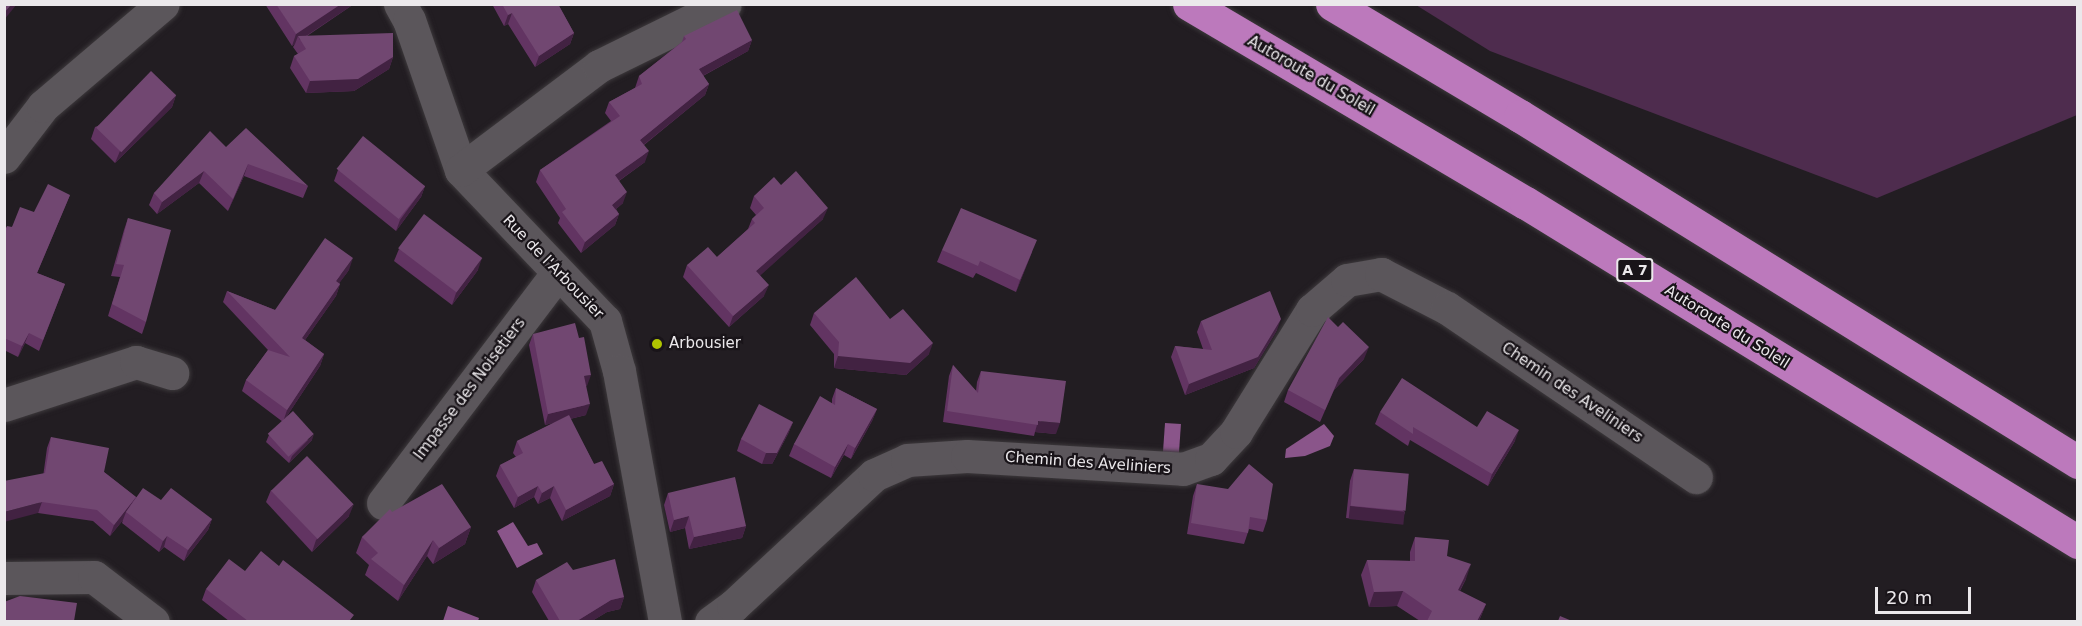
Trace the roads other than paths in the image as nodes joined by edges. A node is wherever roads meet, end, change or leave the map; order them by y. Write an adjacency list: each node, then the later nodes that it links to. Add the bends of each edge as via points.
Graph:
1 (163, 4): 6 (street, via 43,106)
2 (400, 4): 7 (street, Rue de l'Arbousier)
3 (725, 4): 7 (street, via 599,66)
4 (1189, 4): 14 (highway, Autoroute du Soleil / A 7, via 1526,203)
5 (1332, 4): 11 (highway)
6 (4, 157)
7 (461, 170): 8 (street, Rue de l'Arbousier)
8 (557, 274): 13 (street, Impasse des Noisetiers); 17 (street, Rue de l'Arbousier, via 597,308 611,336)
9 (172, 373): 10 (street, via 136,362)
10 (8, 405)
11 (2078, 462)
12 (1696, 477): 18 (street, Chemin des Aveliniers, via 1448,308 1381,274 1347,279 1312,310 1236,432 1211,459 1183,469 967,456 907,459 874,475 733,606)
13 (382, 504)
14 (2078, 542)
15 (4, 578): 16 (street, via 94,577)
16 (153, 621)
17 (665, 621)
18 (711, 621)

